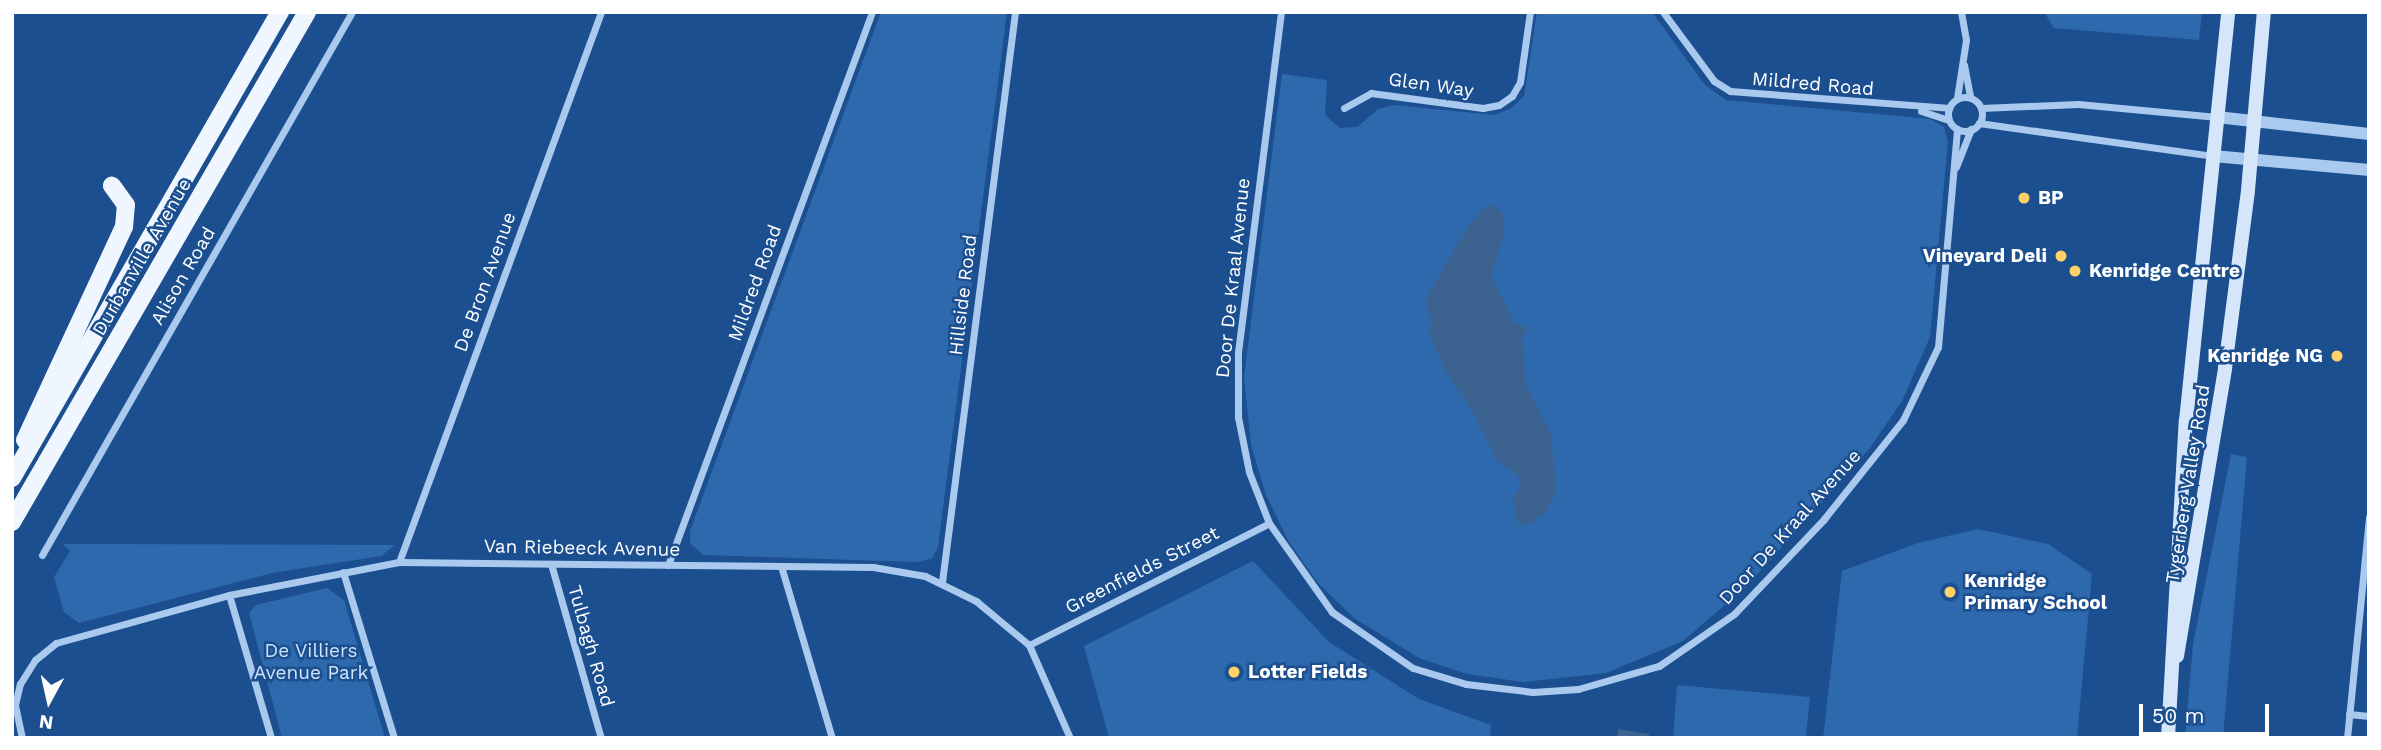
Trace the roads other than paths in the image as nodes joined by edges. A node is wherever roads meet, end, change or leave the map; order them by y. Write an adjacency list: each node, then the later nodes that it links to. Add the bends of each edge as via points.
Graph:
1 (280, 12): 32 (main road, Durbanville Avenue)
2 (307, 12): 34 (main road, Durbanville Avenue)
3 (352, 12): 36 (street, Alison Road)
4 (601, 12): 37 (street, De Bron Avenue)
5 (872, 12): 39 (street, Mildred Road)
6 (1015, 12): 42 (street, Hillside Road)
7 (1281, 12): 35 (street, Door De Kraal Avenue, via 1237,371 1243,453)
8 (1530, 12): 16 (street, Glen Way, via 1520,82 1512,96 1499,105 1483,108 1371,93)
9 (1663, 12): 17 (street, Mildred Road, via 1714,81 1730,91)
10 (1961, 12): 13 (street, via 1966,34)
11 (2228, 12): 20 (main road, Tygerberg Valley Road)
12 (2264, 12): 22 (main road, Tygerberg Valley Road)
13 (1963, 61): 14 (street); 15 (street)
14 (1970, 97): 15 (street); 19 (street)
15 (1957, 99): 18 (street)
16 (1344, 108)
17 (1913, 108): 18 (street, Mildred Road); 21 (street, Mildred Road)
18 (1949, 108): 21 (street)
19 (1981, 108): 20 (street, via 2035,103); 23 (street)
20 (2217, 117): 22 (street); 27 (main road, Tygerberg Valley Road)
21 (1949, 120): 24 (street)
22 (2254, 120): 26 (street); 28 (main road, Tygerberg Valley Road)
23 (1979, 123): 25 (street); 27 (street)
24 (1957, 128): 25 (street); 29 (street)
25 (1971, 129): 29 (street)
26 (2369, 134)
27 (2213, 156): 28 (street); 45 (main road, Tygerberg Valley Road, via 2186,421)
28 (2251, 158): 30 (street); 45 (main road, Tygerberg Valley Road, via 2220,404 2186,623)
29 (1956, 168): 35 (street, Door De Kraal Avenue, via 1938,347 1903,420 1832,509 1762,585 1703,640 1659,666 1595,686 1533,692 1435,677 1384,653 1332,612)
30 (2369, 170)
31 (112, 186): 32 (main road, via 127,205 124,227 32,419)
32 (13, 477)
33 (2369, 517): 46 (street)
34 (12, 522)
35 (1269, 523): 44 (street, Greenfields Street)
36 (42, 555)
37 (399, 562): 38 (street, Van Riebeeck Avenue); 41 (street, Van Riebeeck Avenue)
38 (551, 564): 39 (street, Van Riebeeck Avenue); 51 (street, Tulbagh Road)
39 (668, 565): 40 (street, Van Riebeeck Avenue)
40 (781, 566): 42 (street, Van Riebeeck Avenue, via 890,568); 52 (street)
41 (344, 572): 43 (street, Van Riebeeck Avenue); 50 (street)
42 (942, 582): 44 (street, Van Riebeeck Avenue, via 976,601)
43 (229, 595): 48 (street, Van Riebeeck Avenue, via 48,648 30,667 15,705); 49 (street)
44 (1029, 645): 53 (street, Van Riebeeck Avenue)
45 (2174, 668): 54 (main road, Tygerberg Valley Road)
46 (2349, 714): 47 (street); 55 (street)
47 (2369, 716)
48 (22, 738)
49 (271, 738)
50 (394, 738)
51 (601, 738)
52 (832, 738)
53 (1070, 738)
54 (2168, 738)
55 (2347, 738)

